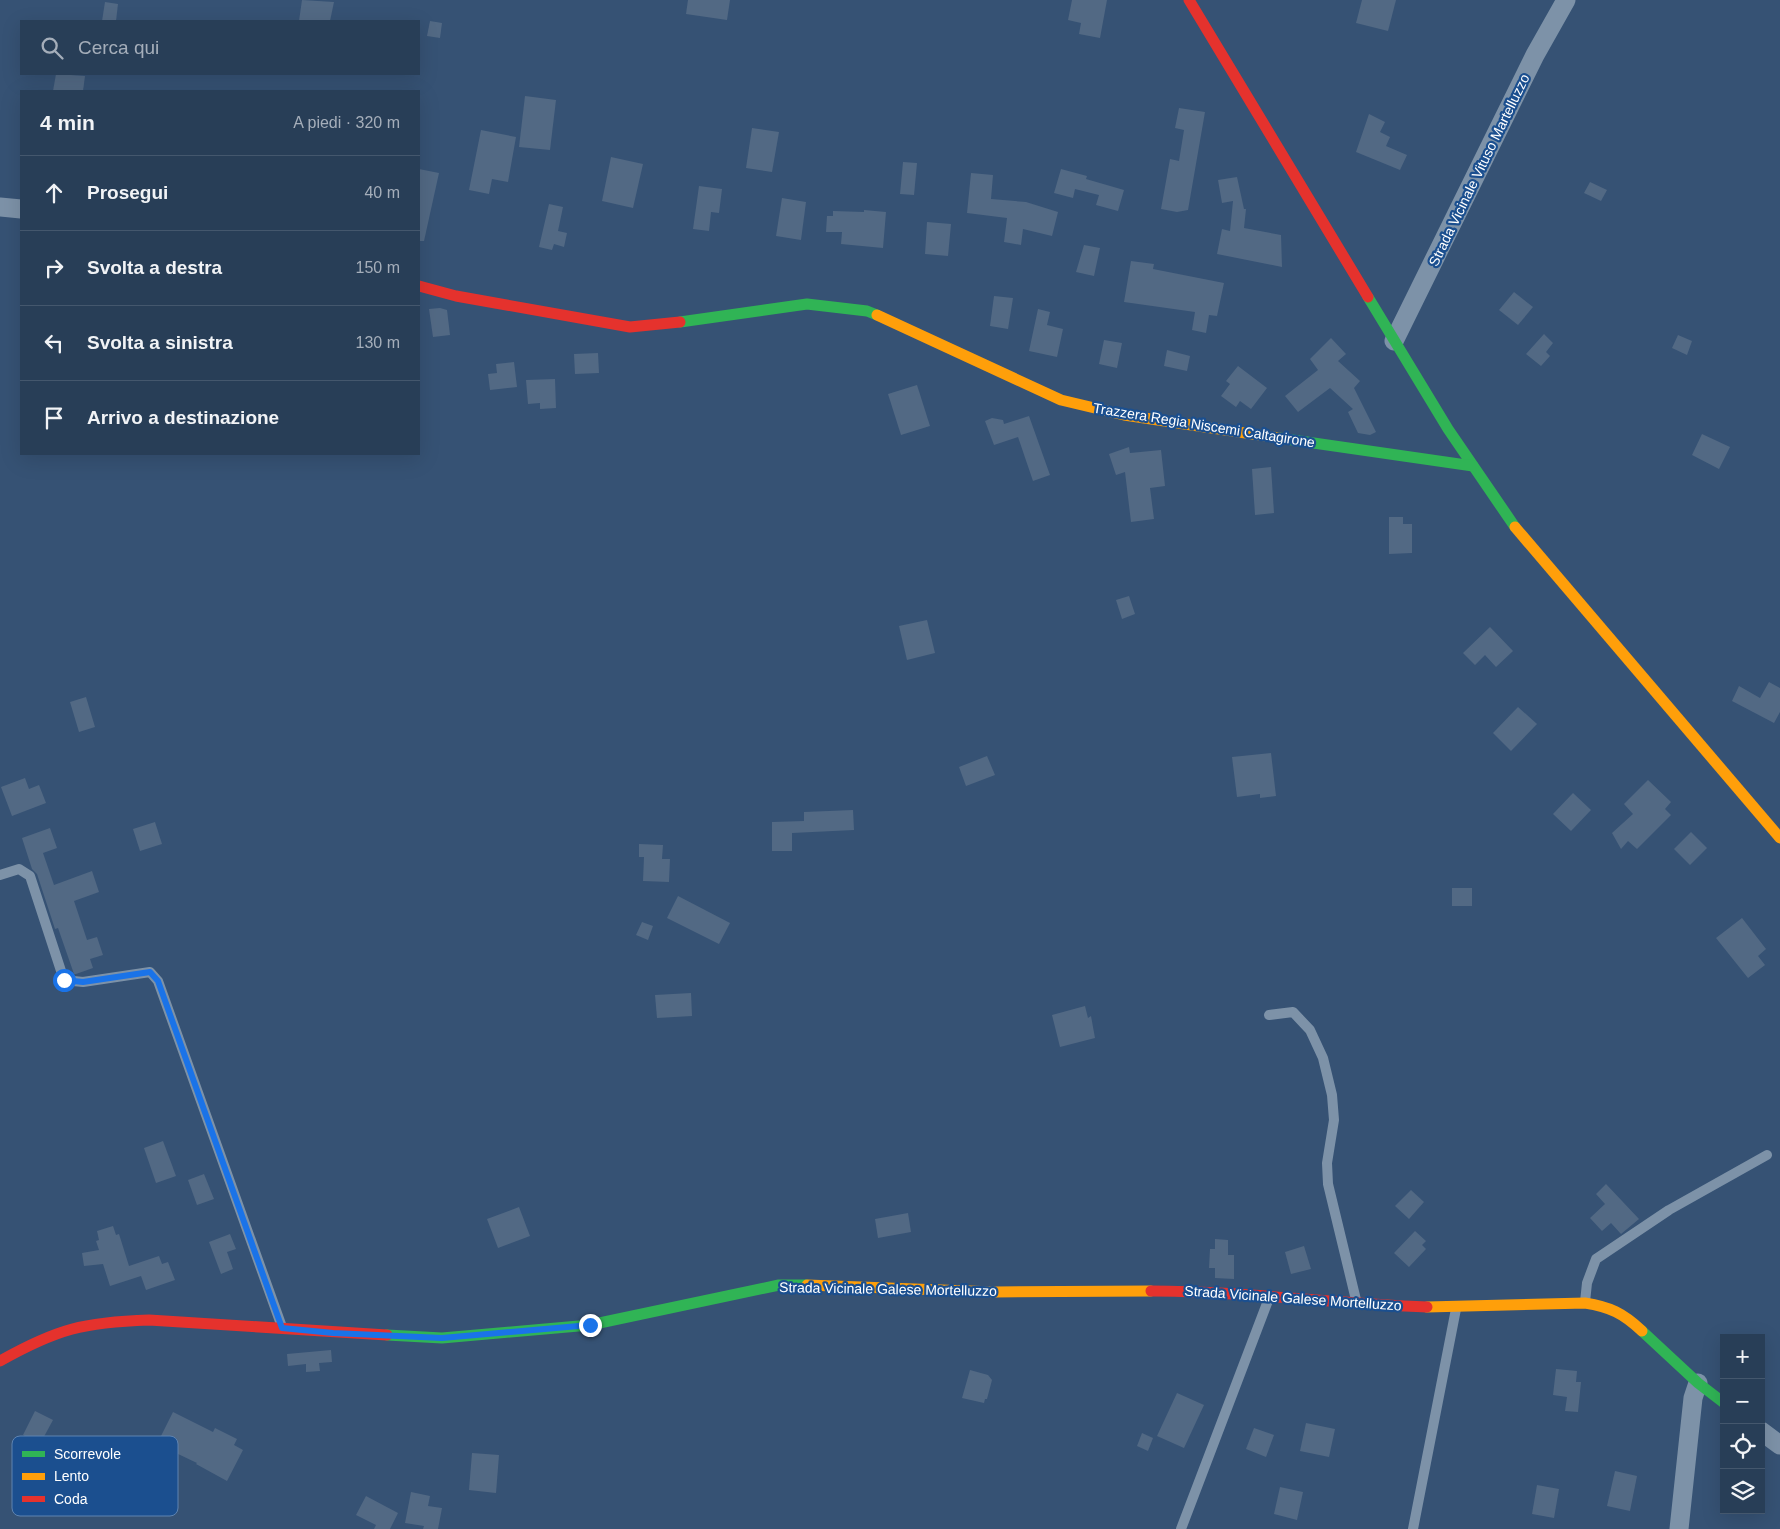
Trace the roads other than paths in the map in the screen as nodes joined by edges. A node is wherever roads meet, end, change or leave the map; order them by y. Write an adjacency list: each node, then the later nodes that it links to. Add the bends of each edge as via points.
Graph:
1 (1189, 0): 6 (street)
2 (1566, 0): 6 (street, Strada Vicinale Vituso Martelluzzo, via 1535,55)
3 (0, 207): 4 (street)
4 (20, 209)
5 (420, 286): 7 (street, Trazzera Regia Niscemi Caltagirone, via 456,296 630,327 807,304 867,311 1061,400 1124,416)
6 (1394, 341): 7 (street)
7 (1473, 466): 8 (street, via 1507,518)
8 (1780, 838)
9 (0, 875): 16 (lane, via 19,870 30,876 64,980 83,982 150,972 158,981)
10 (1269, 1015): 14 (lane, via 1293,1012 1310,1030 1323,1058 1334,1120 1327,1163 1328,1184)
11 (1767, 1155): 13 (lane, via 1669,1210 1596,1259)
12 (1269, 1297): 14 (street, Strada Vicinale Galese Mortelluzzo); 16 (street, Strada Vicinale Galese Mortelluzzo, via 1187,1291 1003,1292 779,1285 590,1325 508,1333 442,1338); 22 (lane)
13 (1585, 1303): 15 (street, Strada Vicinale Galese Mortelluzzo); 18 (street, Strada Vicinale Galese Mortelluzzo, via 1624,1315)
14 (1357, 1305): 15 (street, Strada Vicinale Galese Mortelluzzo)
15 (1456, 1308): 23 (lane)
16 (282, 1328): 17 (street, Strada Vicinale Galese Mortelluzzo, via 149,1320 100,1322 32,1342)
17 (0, 1362)
18 (1698, 1383): 19 (street, Strada Vicinale Galese Mortelluzzo); 24 (street)
19 (1720, 1400)
20 (1765, 1434): 21 (street)
21 (1780, 1445)
22 (1181, 1529)
23 (1413, 1529)
24 (1679, 1529)

